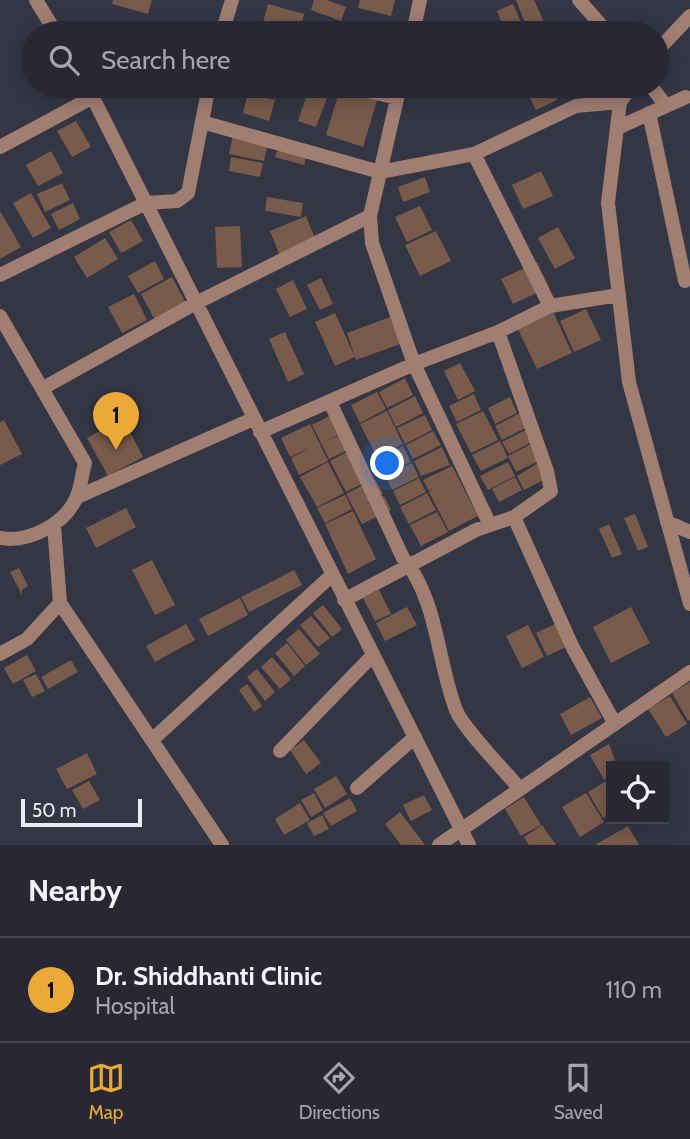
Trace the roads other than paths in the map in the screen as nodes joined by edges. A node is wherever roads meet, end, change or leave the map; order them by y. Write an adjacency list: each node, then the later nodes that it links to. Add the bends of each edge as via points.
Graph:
1 (36, 0): 6 (street)
2 (232, 0): 7 (street)
3 (421, 0): 8 (street)
4 (579, 0): 9 (street)
5 (690, 16): 10 (street)
6 (48, 21)
7 (226, 21)
8 (415, 21)
9 (597, 21)
10 (669, 38)
11 (686, 97): 19 (street)
12 (79, 98): 23 (street)
13 (94, 98): 26 (street)
14 (207, 98): 21 (street)
15 (398, 98): 25 (street)
16 (623, 98): 18 (street)
17 (660, 98): 19 (street)
18 (620, 102): 22 (street); 24 (street, via 576,106)
19 (666, 106): 20 (street)
20 (649, 113): 22 (street); 29 (street)
21 (202, 122): 25 (street); 26 (street, via 188,193 177,201)
22 (617, 128): 30 (street, via 608,203)
23 (0, 147)
24 (474, 154): 25 (street); 32 (street)
25 (380, 172): 27 (street)
26 (146, 203): 28 (street); 31 (street)
27 (370, 216): 31 (street); 35 (street, via 372,243)
28 (0, 275)
29 (685, 281)
30 (619, 295): 32 (street); 41 (street, via 629,382)
31 (196, 303): 36 (street); 38 (street)
32 (550, 306): 34 (street)
33 (0, 316): 36 (street)
34 (498, 332): 35 (street); 40 (street, via 551,491)
35 (414, 364): 37 (street); 42 (street)
36 (43, 388): 39 (street, via 85,463)
37 (330, 402): 38 (street); 46 (street)
38 (257, 425): 39 (street); 48 (street)
39 (77, 497): 43 (street)
40 (514, 517): 42 (street); 55 (street, via 573,648)
41 (667, 522): 44 (street); 47 (street)
42 (490, 525): 46 (street)
43 (54, 526): 45 (street, via 13,540); 50 (street)
44 (690, 532)
45 (0, 538)
46 (410, 567): 49 (street); 60 (street, via 435,627 456,712)
47 (686, 573): 51 (street)
48 (332, 576): 49 (street); 57 (street)
49 (344, 600): 53 (street)
50 (60, 603): 52 (street, via 27,639); 57 (street)
51 (690, 604)
52 (0, 654)
53 (373, 655): 56 (street); 58 (street)
54 (690, 672): 55 (street)
55 (615, 724): 60 (street)
56 (415, 737): 59 (street); 61 (street)
57 (152, 740): 62 (street)
58 (280, 751)
59 (357, 788)
60 (520, 789): 61 (street)
61 (462, 830): 63 (street); 64 (street)
62 (222, 845)
63 (439, 845)
64 (469, 845)

